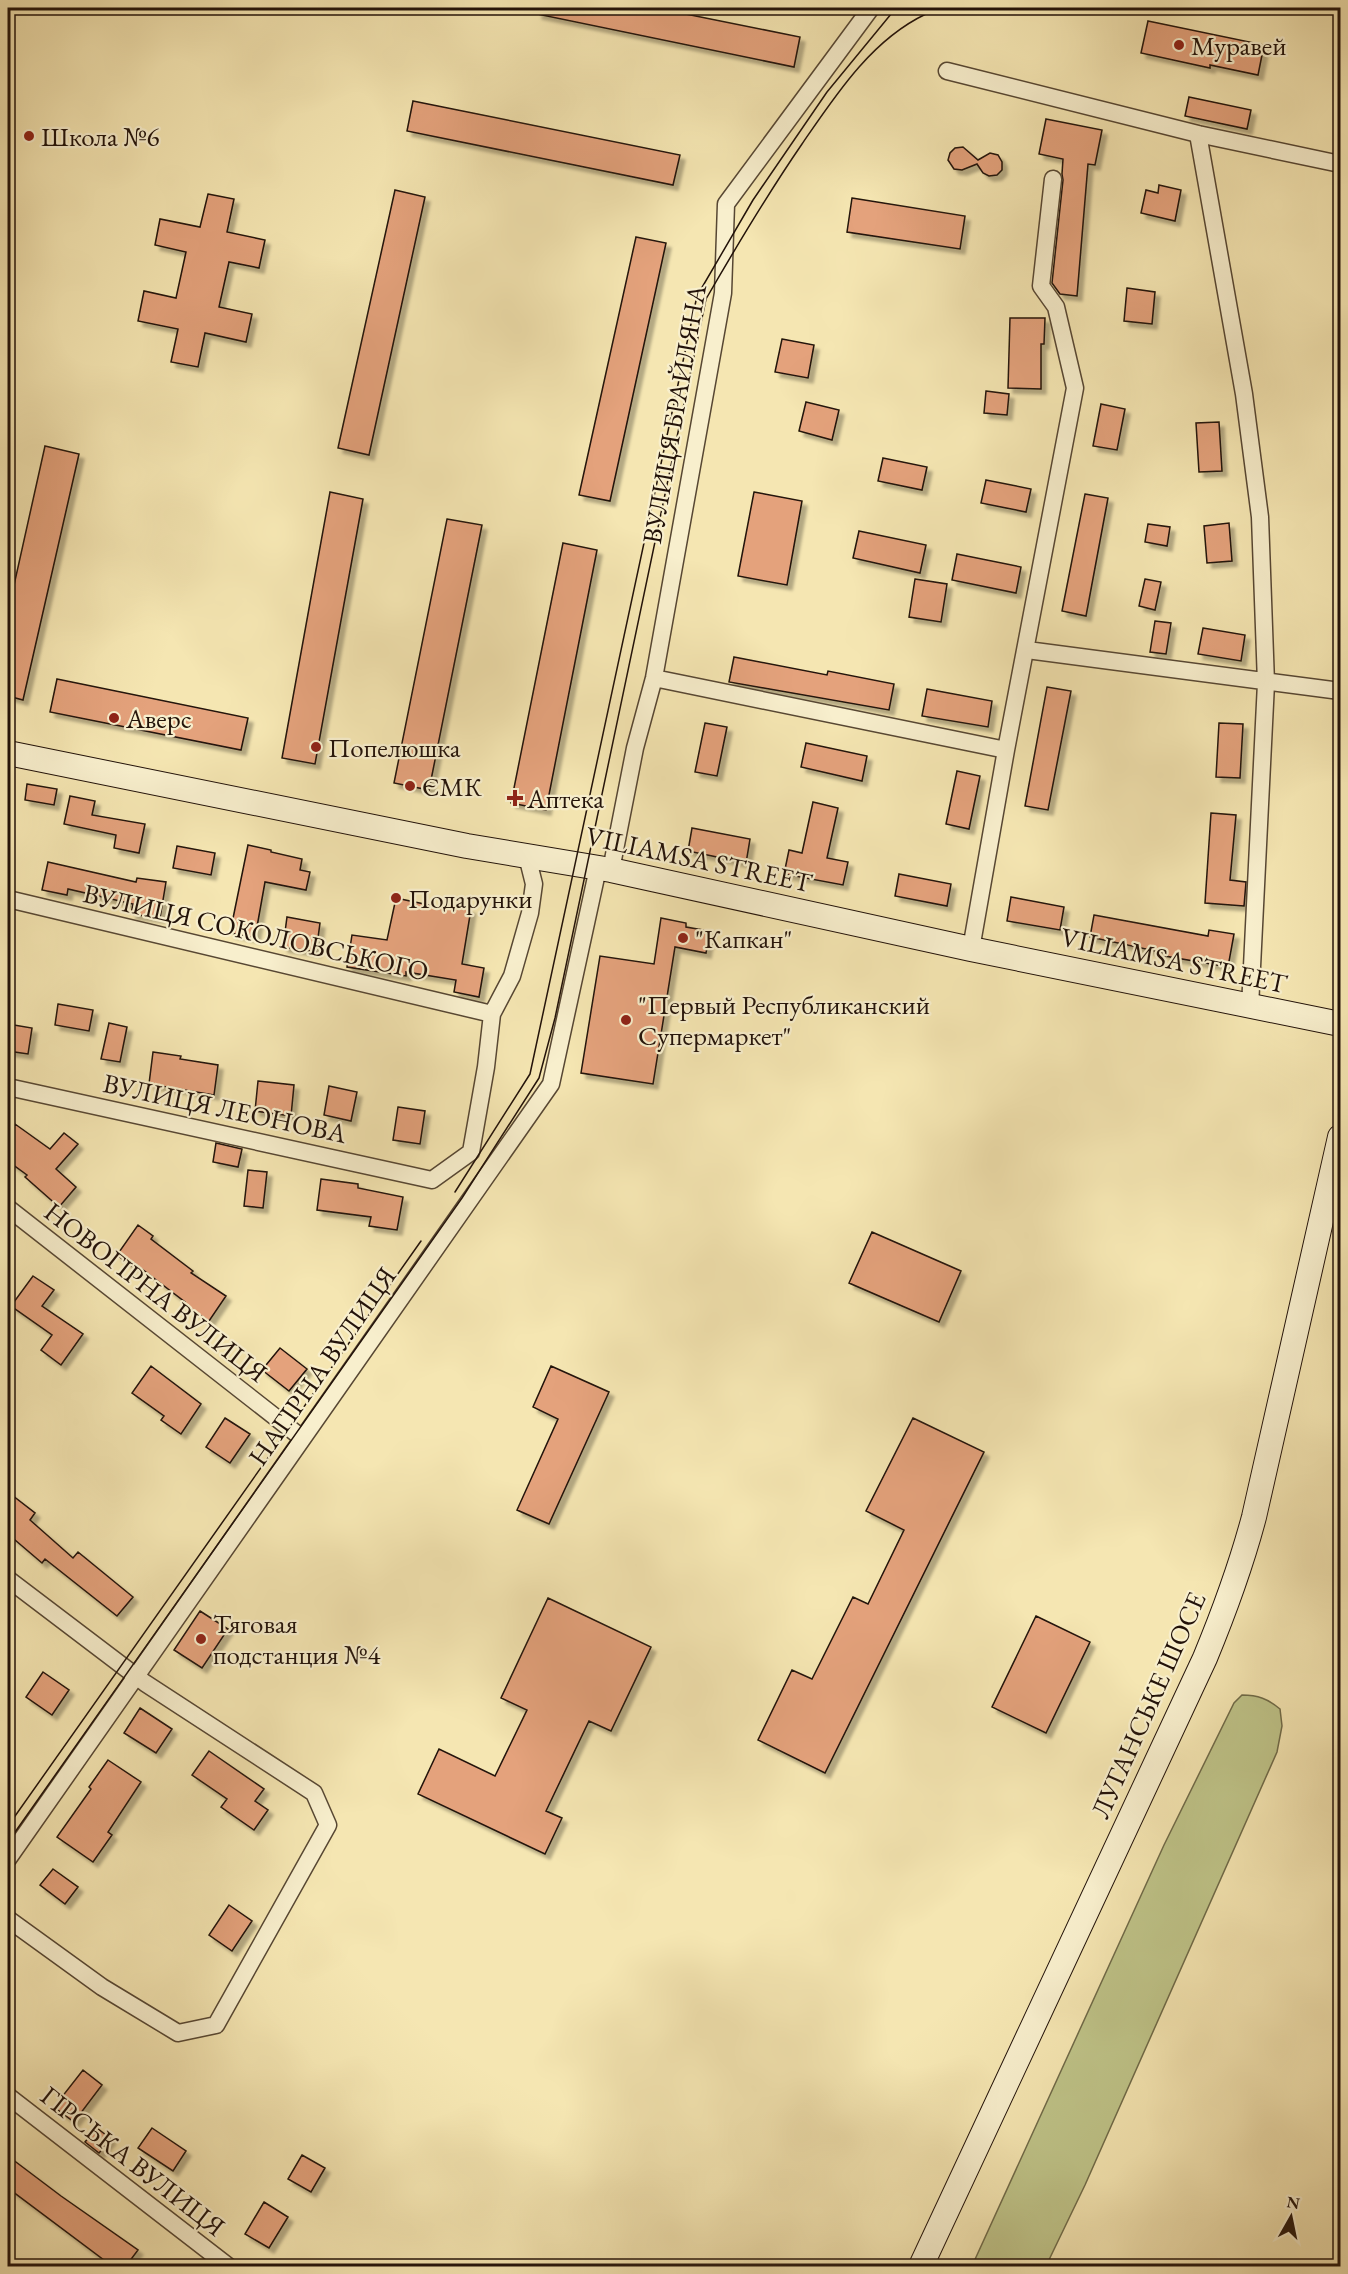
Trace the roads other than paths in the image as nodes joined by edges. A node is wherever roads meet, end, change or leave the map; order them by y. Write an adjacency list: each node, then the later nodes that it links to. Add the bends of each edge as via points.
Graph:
1 (871, 8): 7 (street, ВУЛИЦЯ БРАЙЛЯНА, via 726,204 723,293)
2 (947, 71): 3 (street)
3 (1198, 134): 4 (street); 8 (street, via 1244,394 1260,516)
4 (1341, 164)
5 (1053, 179): 6 (street, via 1041,286 1056,307 1075,388)
6 (1027, 650): 8 (street); 10 (street)
7 (654, 678): 10 (street); 13 (street, ВУЛИЦЯ БРАЙЛЯНА)
8 (1266, 683): 9 (street); 16 (street)
9 (1341, 691)
10 (1006, 750): 15 (street)
11 (8, 753): 12 (street, VILIAMSA STREET)
12 (526, 856): 13 (street, VILIAMSA STREET); 17 (street, via 534,884 530,913 512,976)
13 (605, 869): 15 (street, VILIAMSA STREET); 22 (street, НАГІРНА ВУЛИЦЯ, via 550,1084)
14 (8, 899): 17 (street, ВУЛИЦЯ СОКОЛОВСЬКОГО)
15 (971, 949): 16 (street, VILIAMSA STREET)
16 (1250, 1007): 18 (street, VILIAMSA STREET)
17 (492, 1014): 19 (street, ВУЛИЦЯ ЛЕОНОВА, via 471,1152 432,1180)
18 (1341, 1024)
19 (8, 1087)
20 (1341, 1137): 29 (street, ЛУГАНСЬКЕ ШОСЕ, via 1254,1517 1224,1612)
21 (8, 1208): 22 (street, НОВОГІРНА ВУЛИЦЯ)
22 (302, 1438): 24 (street, НАГІРНА ВУЛИЦЯ)
23 (8, 1579): 24 (street)
24 (140, 1680): 25 (street, НАГІРНА ВУЛИЦЯ); 26 (street, via 314,1792 328,1825 216,2025 178,2033 102,1987)
25 (8, 1859)
26 (8, 1919)
27 (8, 2096): 28 (street, ГІРСЬКА ВУЛИЦЯ)
28 (228, 2266)
29 (921, 2266)

